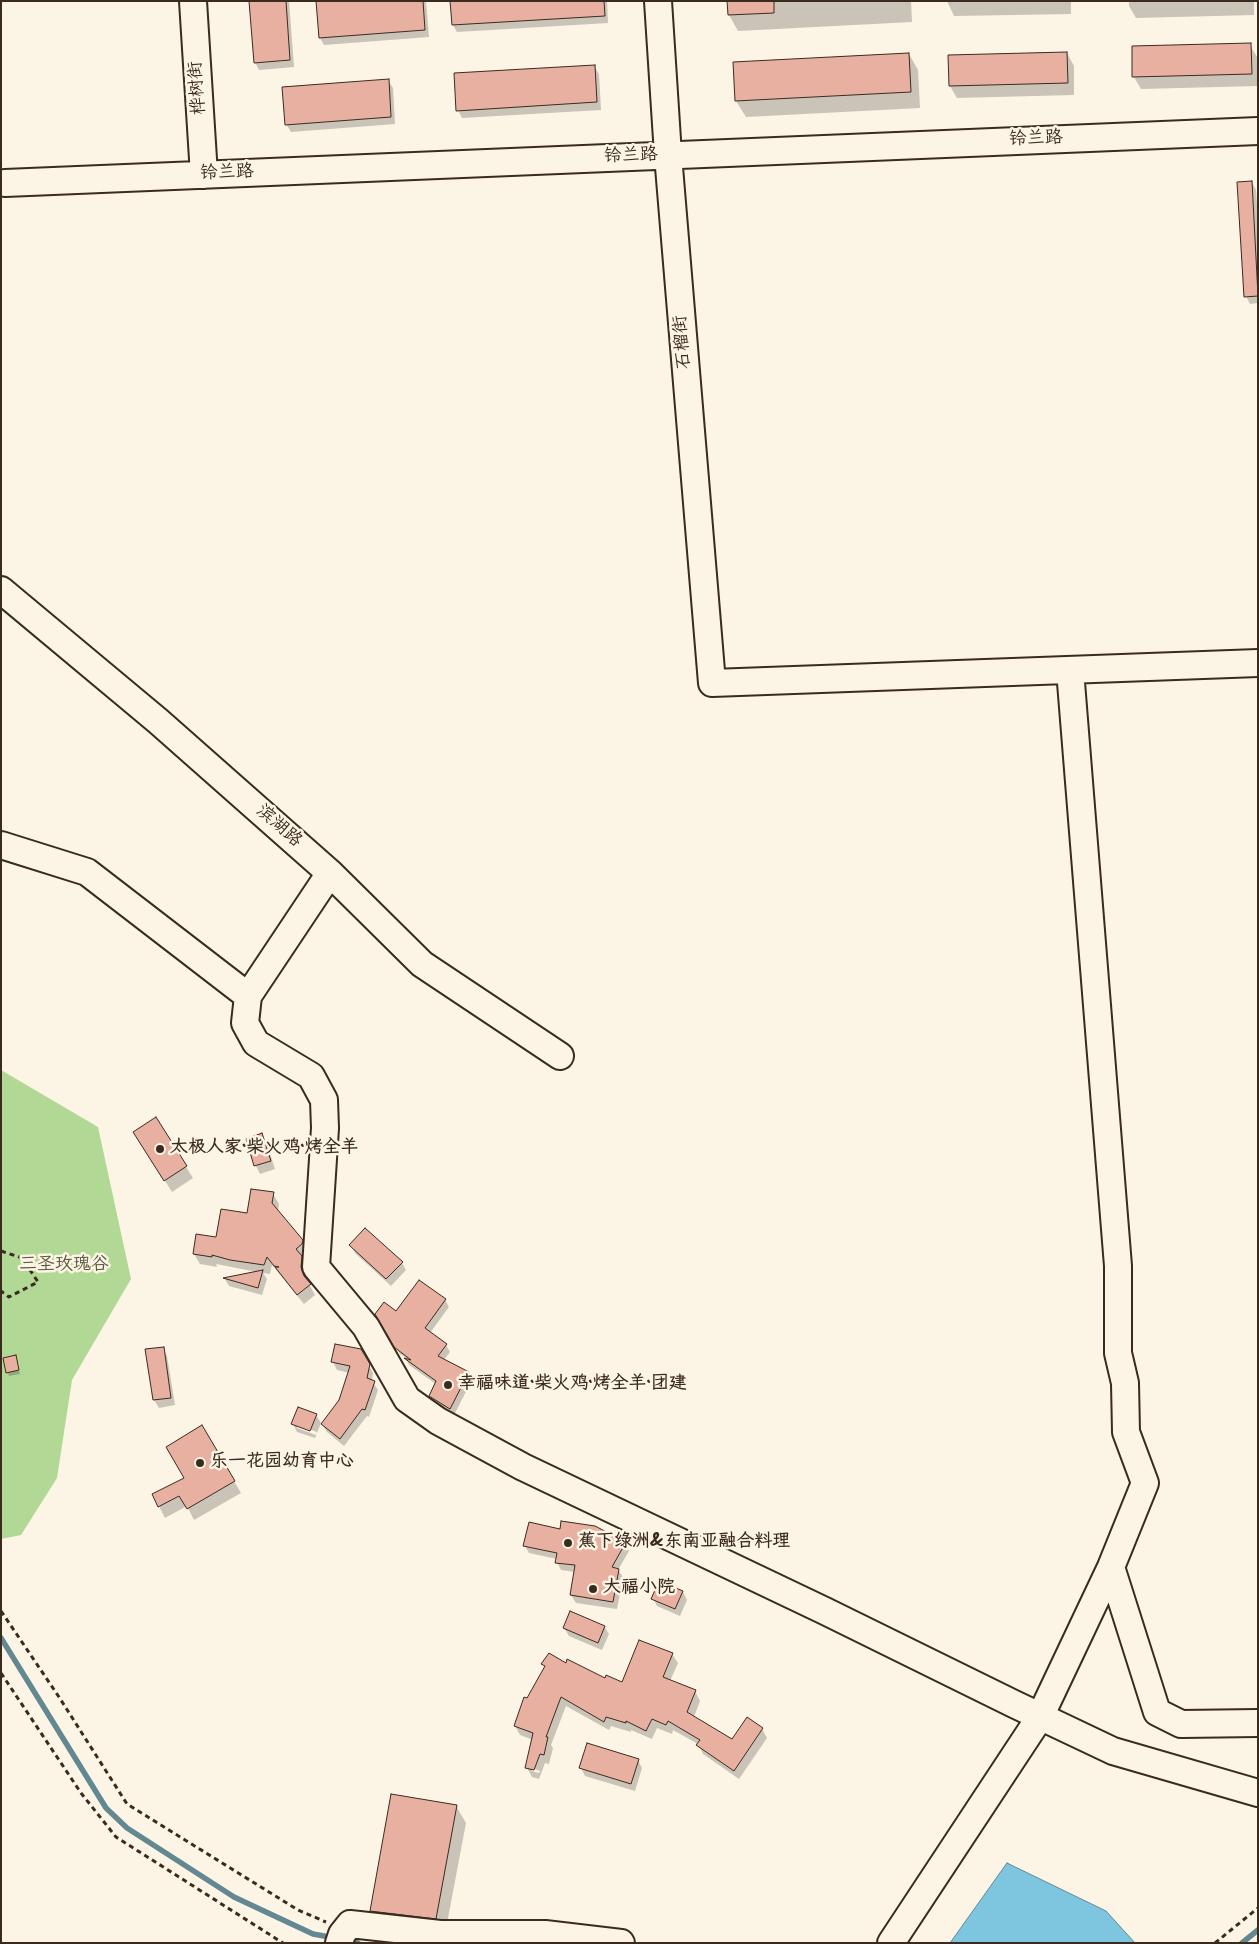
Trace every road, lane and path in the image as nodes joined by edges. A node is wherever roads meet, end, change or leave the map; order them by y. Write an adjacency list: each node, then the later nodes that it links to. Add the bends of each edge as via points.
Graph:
1 (193, 1): 5 (street, 桦树街)
2 (658, 1): 4 (street, 石榴街)
3 (1258, 131): 4 (street, 铃兰路)
4 (668, 156): 5 (street, 铃兰路); 9 (street, 石榴街, via 712,683)
5 (204, 175): 6 (street, 铃兰路)
6 (5, 183)
7 (1, 590): 11 (street, 滨湖路, via 158,721)
8 (1258, 663): 9 (street)
9 (1070, 670): 16 (street, via 1118,1266 1118,1353 1125,1383 1126,1432 1145,1483)
10 (1, 845): 12 (street, via 87,872)
11 (330, 873): 12 (street); 13 (street, 滨湖路, via 422,964)
12 (248, 996): 19 (street, via 245,1023 256,1043 311,1076 324,1100 326,1128 316,1267 366,1327 407,1399 438,1421 523,1467)
13 (560, 1056)
14 (1, 1251): 15 (path, via 22,1258 38,1282 9,1297)
15 (1, 1291)
16 (1111, 1567): 19 (street); 20 (street, via 1157,1712 1181,1724)
17 (1, 1611): 23 (path, via 127,1804)
18 (1, 1673): 25 (path, via 81,1793 116,1838)
19 (1040, 1717): 21 (street, via 1113,1751); 27 (street)
20 (1258, 1723)
21 (1258, 1793)
22 (1258, 1908): 28 (path)
23 (342, 1935): 24 (street, via 350,1924)
24 (396, 1938): 26 (street, via 440,1934 545,1934)
25 (282, 1943)
26 (621, 1943)
27 (891, 1943)
28 (1215, 1943)

